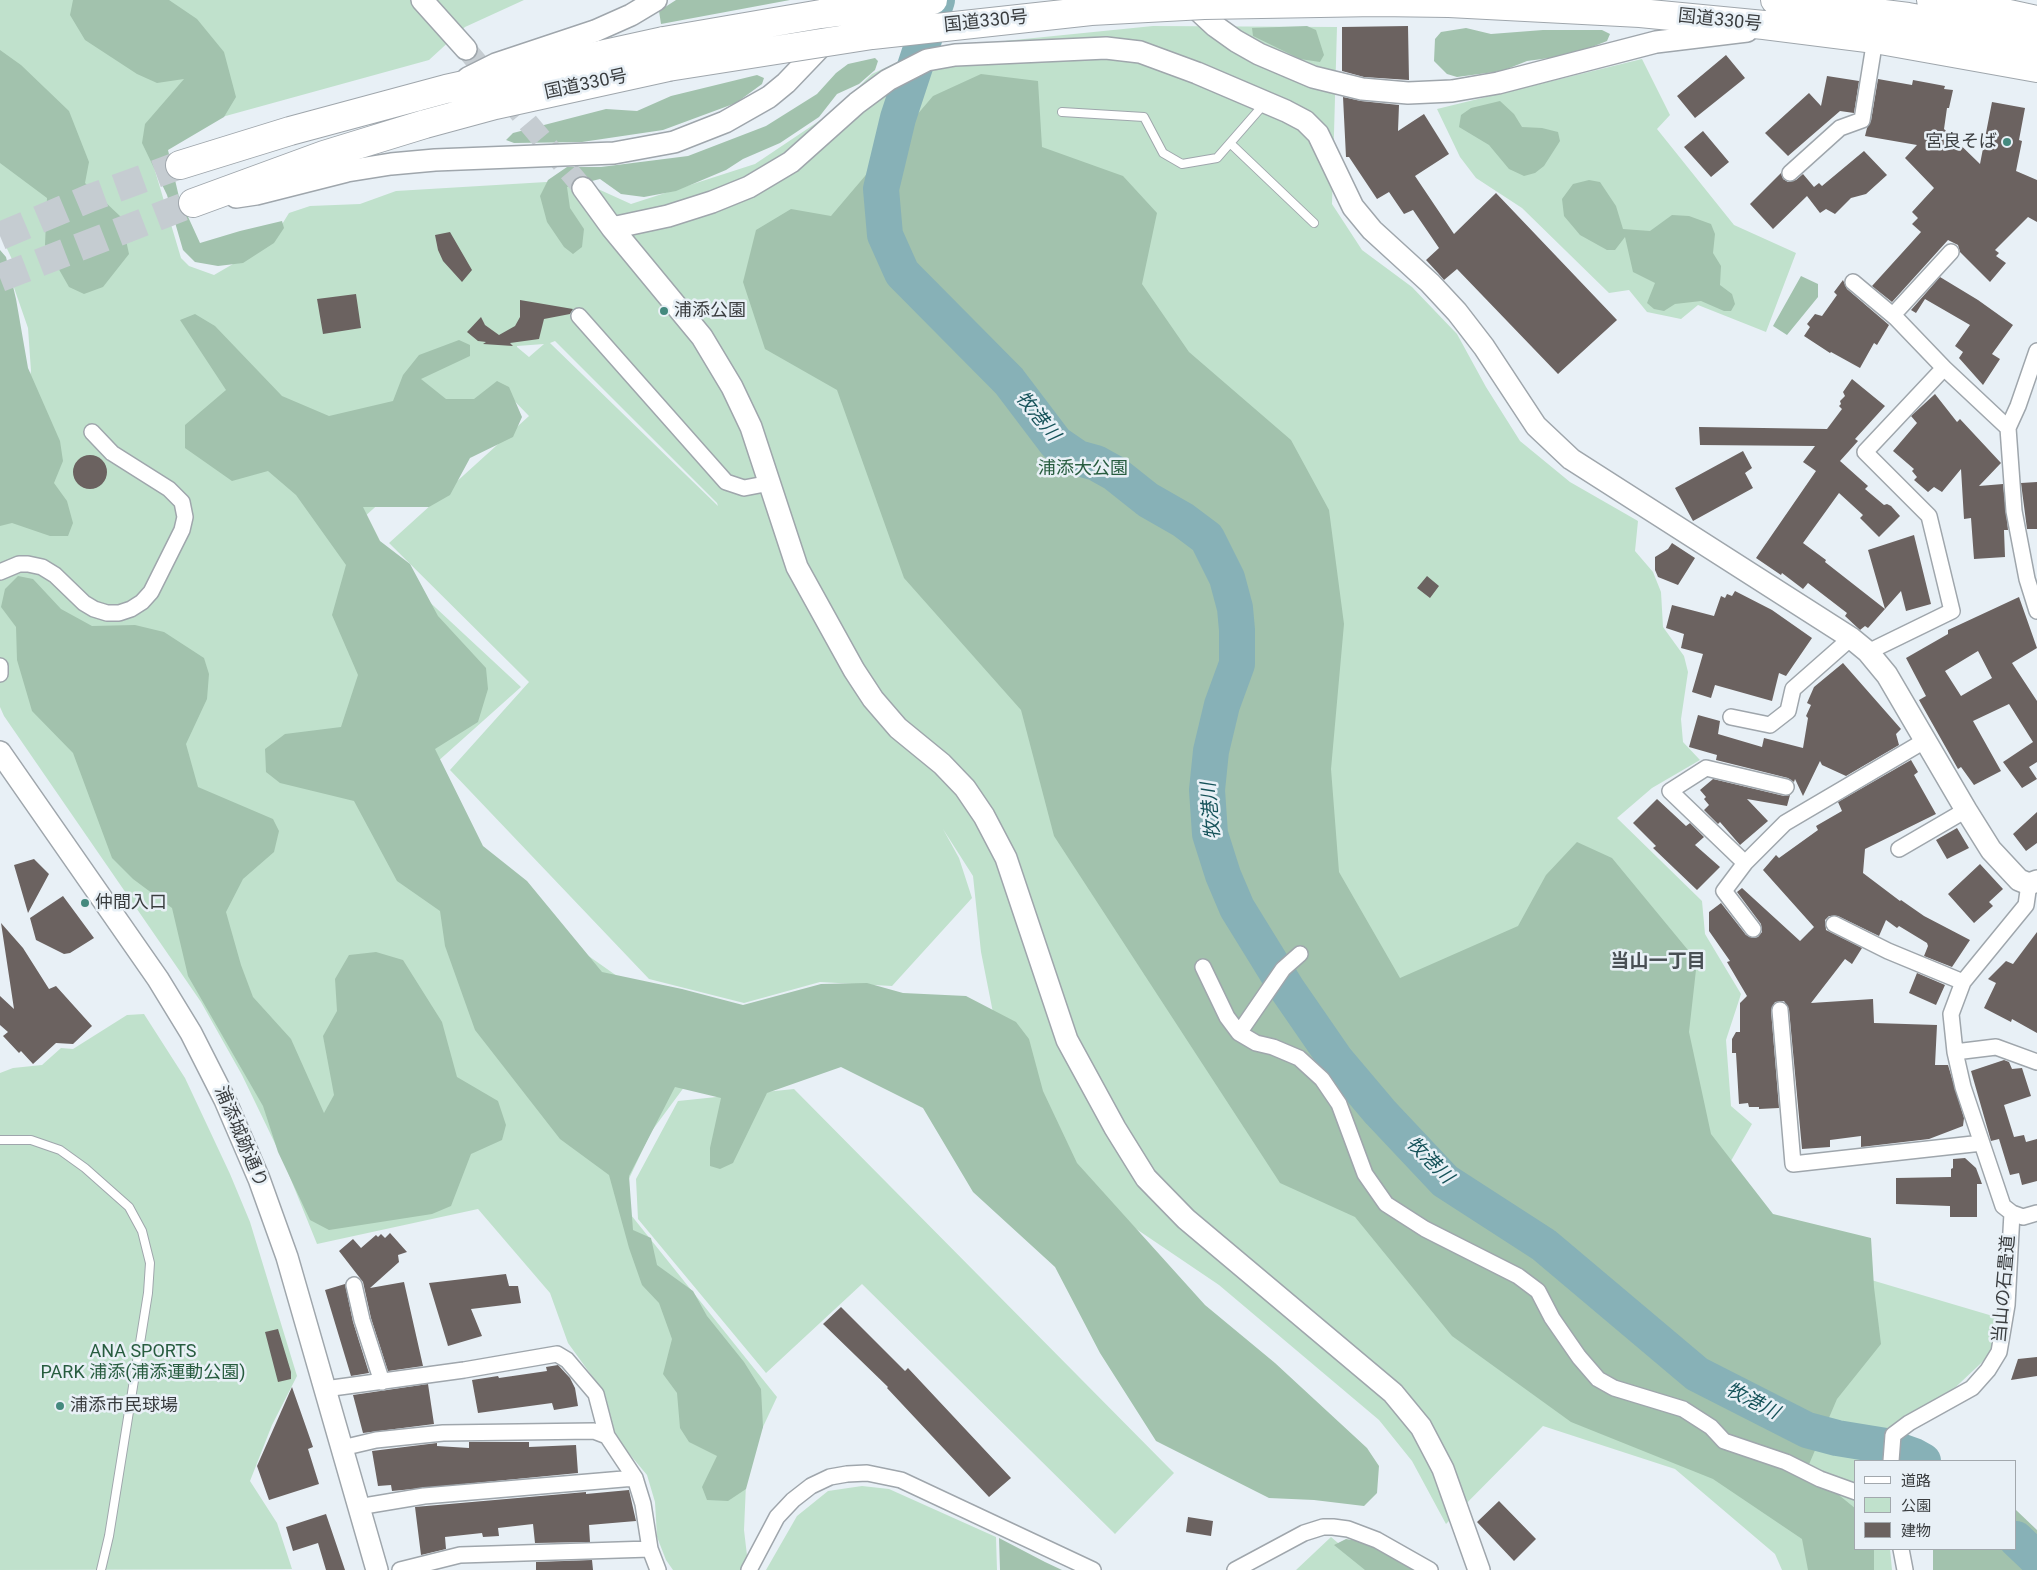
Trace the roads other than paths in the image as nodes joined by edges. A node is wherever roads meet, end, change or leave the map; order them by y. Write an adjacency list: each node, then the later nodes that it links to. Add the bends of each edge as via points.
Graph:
1 (422, 0): 12 (street)
2 (656, 0): 14 (street, via 595,31 496,64)
3 (857, 0): 21 (street, via 817,52 780,88 749,110 674,142 614,152 391,164 311,179 256,194)
4 (932, 0): 14 (highway, 国道330号, bridge, via 821,14 664,41)
5 (1187, 0): 9 (street, via 1215,26 1259,54 1313,76 1370,90 1408,93 1452,91 1498,83 1642,45 1743,32)
6 (1775, 0): 11 (highway, 国道330号, via 1908,17)
7 (1930, 0): 8 (highway)
8 (2037, 20)
9 (1764, 25): 10 (highway, 国道330号); 21 (highway, 国道330号, bridge, via 1640,13 1368,2 1204,4 1091,11 872,35 668,67 494,105 324,156)
10 (1875, 39): 13 (highway, 国道330号); 19 (street, via 1862,120 1840,128)
11 (2037, 40)
12 (466, 49)
13 (2037, 68)
14 (446, 89): 18 (highway, 国道330号, via 307,126)
15 (1266, 102): 17 (lane); 23 (street, via 1140,52 1106,48 992,52 927,60 888,80 791,162 749,186 668,216); 35 (street, via 1305,122 1318,134 1353,207 1372,230 1457,312 1536,426 1564,452)
16 (1062, 112): 17 (lane, via 1144,116 1163,153 1182,164 1217,158)
17 (1230, 143): 22 (lane)
18 (180, 165)
19 (1790, 173)
20 (583, 188): 23 (street)
21 (194, 203)
22 (1314, 223)
23 (612, 228): 32 (street, via 702,338 732,387 751,427)
24 (1951, 252): 26 (street)
25 (1853, 282): 26 (street)
26 (1893, 315): 29 (street)
27 (579, 316): 32 (street, via 726,482 744,488)
28 (2037, 352): 30 (street)
29 (1944, 368): 30 (street); 36 (street, via 1866,452 1929,516 1952,611)
30 (2008, 428): 34 (street, via 2014,510)
31 (92, 432): 33 (street, via 112,453 169,489 182,502 185,517 182,530 151,592 131,609 107,613 84,603 42,567 19,564)
32 (770, 483): 79 (street, via 798,567 858,678 898,728 942,764 984,816 1006,858 1067,1040 1146,1178 1186,1219 1393,1393 1421,1427 1443,1469)
33 (0, 572)
34 (2037, 612)
35 (1851, 638): 36 (street); 39 (street, via 1793,689 1788,711 1770,725)
36 (1868, 652): 40 (street, via 1888,675)
37 (0, 666): 38 (street)
38 (0, 674)
39 (1730, 717)
40 (1926, 740): 43 (street); 45 (street, via 1785,823)
41 (0, 752): 62 (street, 浦添城跡通り, via 158,979 208,1064 242,1136 274,1219)
42 (1786, 787): 45 (street, via 1706,768 1670,791)
43 (1966, 810): 44 (street); 46 (street, via 2005,866 2019,880)
44 (1899, 849)
45 (1745, 863): 48 (street, via 1724,891)
46 (2034, 886): 51 (street, via 2026,905)
47 (1834, 924): 51 (street, via 1888,951)
48 (1753, 929)
49 (1300, 954): 53 (street, via 1283,969)
50 (1203, 967): 53 (street, via 1227,1017)
51 (1964, 982): 54 (street, via 1951,1014)
52 (1780, 1010): 57 (street, via 1793,1164)
53 (1242, 1028): 67 (street, via 1256,1043 1299,1058 1322,1079 1339,1104 1365,1174 1386,1204 1425,1229 1518,1276 1538,1291 1552,1318 1598,1379 1614,1388 1683,1409 1712,1427 1724,1441 1786,1462)
54 (1955, 1052): 55 (street, via 1996,1047); 57 (street)
55 (2037, 1062)
56 (0, 1140): 71 (lane, via 31,1140 60,1150 85,1168 129,1207 142,1231 150,1263 148,1293)
57 (1982, 1143): 58 (street, via 2003,1206)
58 (2012, 1213): 59 (street, via 2023,1217); 65 (street, 当山の石畳道, via 2007,1305 1999,1352 1972,1388 1909,1423 1894,1435)
59 (2037, 1213)
60 (354, 1285): 61 (street)
61 (382, 1382): 62 (street); 63 (street, via 557,1354 567,1360 596,1394)
62 (325, 1390): 64 (street, 浦添城跡通り)
63 (607, 1436): 64 (street, via 594,1431 443,1433 376,1440); 66 (street)
64 (342, 1448): 68 (street, 浦添城跡通り)
65 (1891, 1460)
66 (635, 1478): 68 (street, via 424,1496); 69 (street)
67 (1854, 1491)
68 (358, 1507): 72 (street, 浦添城跡通り)
69 (650, 1549): 73 (street, via 460,1555); 74 (street)
70 (1901, 1550): 80 (street)
71 (101, 1570)
72 (376, 1570)
73 (400, 1570)
74 (658, 1570)
75 (749, 1570): 76 (street, via 778,1517 810,1486 830,1477 867,1473 901,1480)
76 (1093, 1570)
77 (1235, 1570): 78 (street, via 1304,1533 1333,1526 1377,1540)
78 (1430, 1570)
79 (1479, 1570)
80 (1906, 1570)

